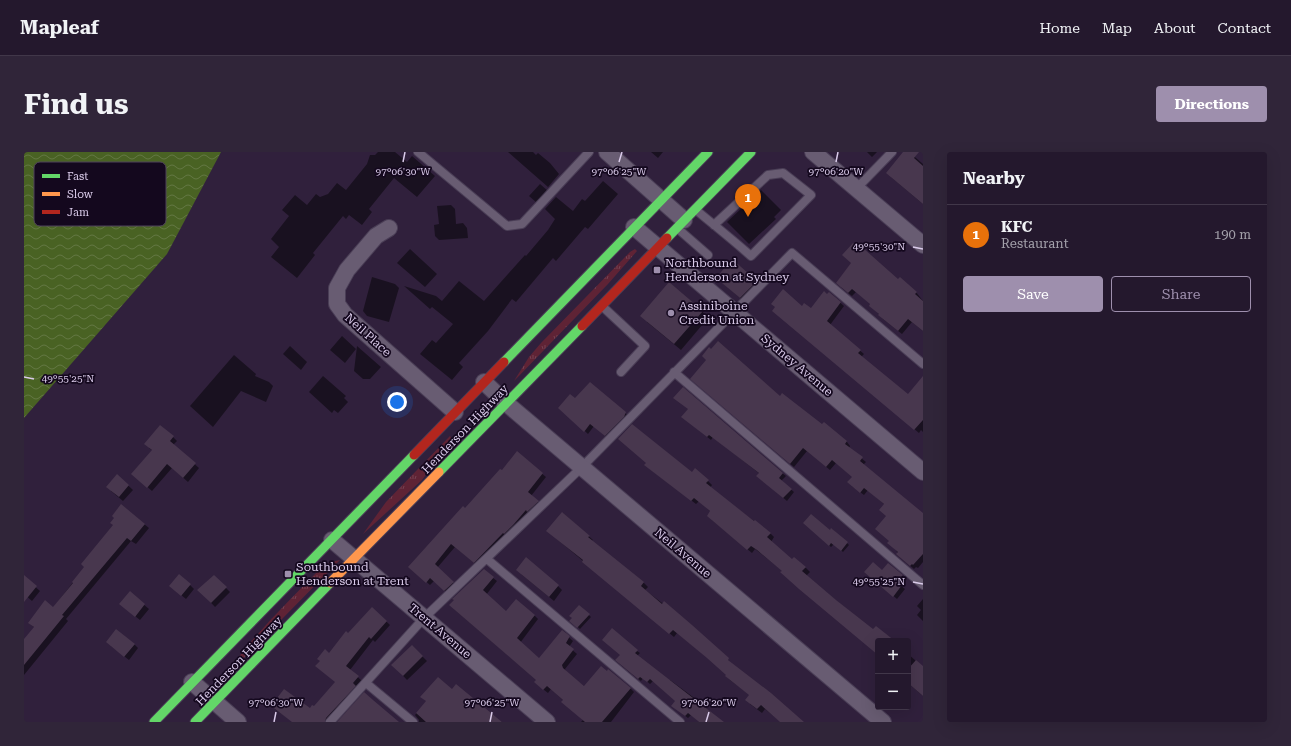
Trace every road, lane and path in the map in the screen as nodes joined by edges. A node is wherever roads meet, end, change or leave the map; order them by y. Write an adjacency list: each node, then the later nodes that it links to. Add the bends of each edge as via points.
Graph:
1 (418, 152): 2 (lane, via 507,226 522,224)
2 (589, 152)
3 (607, 152): 9 (street)
4 (708, 152): 9 (main road, Henderson Highway)
5 (751, 152): 10 (main road, Henderson Highway)
6 (813, 152): 8 (street)
7 (892, 152): 8 (lane)
8 (856, 189): 15 (street)
9 (661, 199): 11 (street); 14 (main road, Henderson Highway)
10 (695, 209): 11 (main road, Henderson Highway); 12 (lane)
11 (681, 224): 16 (main road, Henderson Highway); 17 (lane)
12 (714, 225): 12 (lane, via 751,256 811,195 783,173 768,175)
13 (389, 228): 25 (street, Neil Place, via 376,236 347,270 337,288 337,304 345,315)
14 (634, 228): 16 (street, Sydney Avenue); 23 (main road, Henderson Highway)
15 (923, 245)
16 (658, 248): 18 (main road, Henderson Highway); 19 (street, Sydney Avenue)
17 (708, 255)
18 (602, 305): 21 (lane, via 646,346); 24 (main road, Henderson Highway)
19 (733, 311): 20 (lane, via 792,253); 22 (lane); 27 (street, Sydney Avenue)
20 (923, 364)
21 (621, 372)
22 (674, 372): 26 (lane); 31 (lane)
23 (484, 382): 24 (street, Neil Avenue); 25 (main road, Henderson Highway)
24 (506, 403): 26 (street, Neil Avenue); 29 (main road, Henderson Highway, via 474,431)
25 (458, 414): 28 (main road, Henderson Highway)
26 (582, 467): 30 (lane); 43 (street, Neil Avenue)
27 (923, 472)
28 (332, 540): 29 (street, Trent Avenue); 33 (main road, Henderson Highway)
29 (355, 558): 32 (street, Trent Avenue); 35 (main road, Henderson Highway)
30 (487, 558): 32 (lane); 42 (lane)
31 (923, 585)
32 (424, 618): 34 (lane); 41 (street, Trent Avenue)
33 (192, 682): 35 (street); 36 (main road, Henderson Highway)
34 (366, 683): 39 (lane); 40 (lane)
35 (215, 702): 37 (main road, Henderson Highway); 38 (street)
36 (154, 722)
37 (195, 722)
38 (238, 722)
39 (330, 722)
40 (413, 722)
41 (547, 722)
42 (680, 722)
43 (883, 722)

